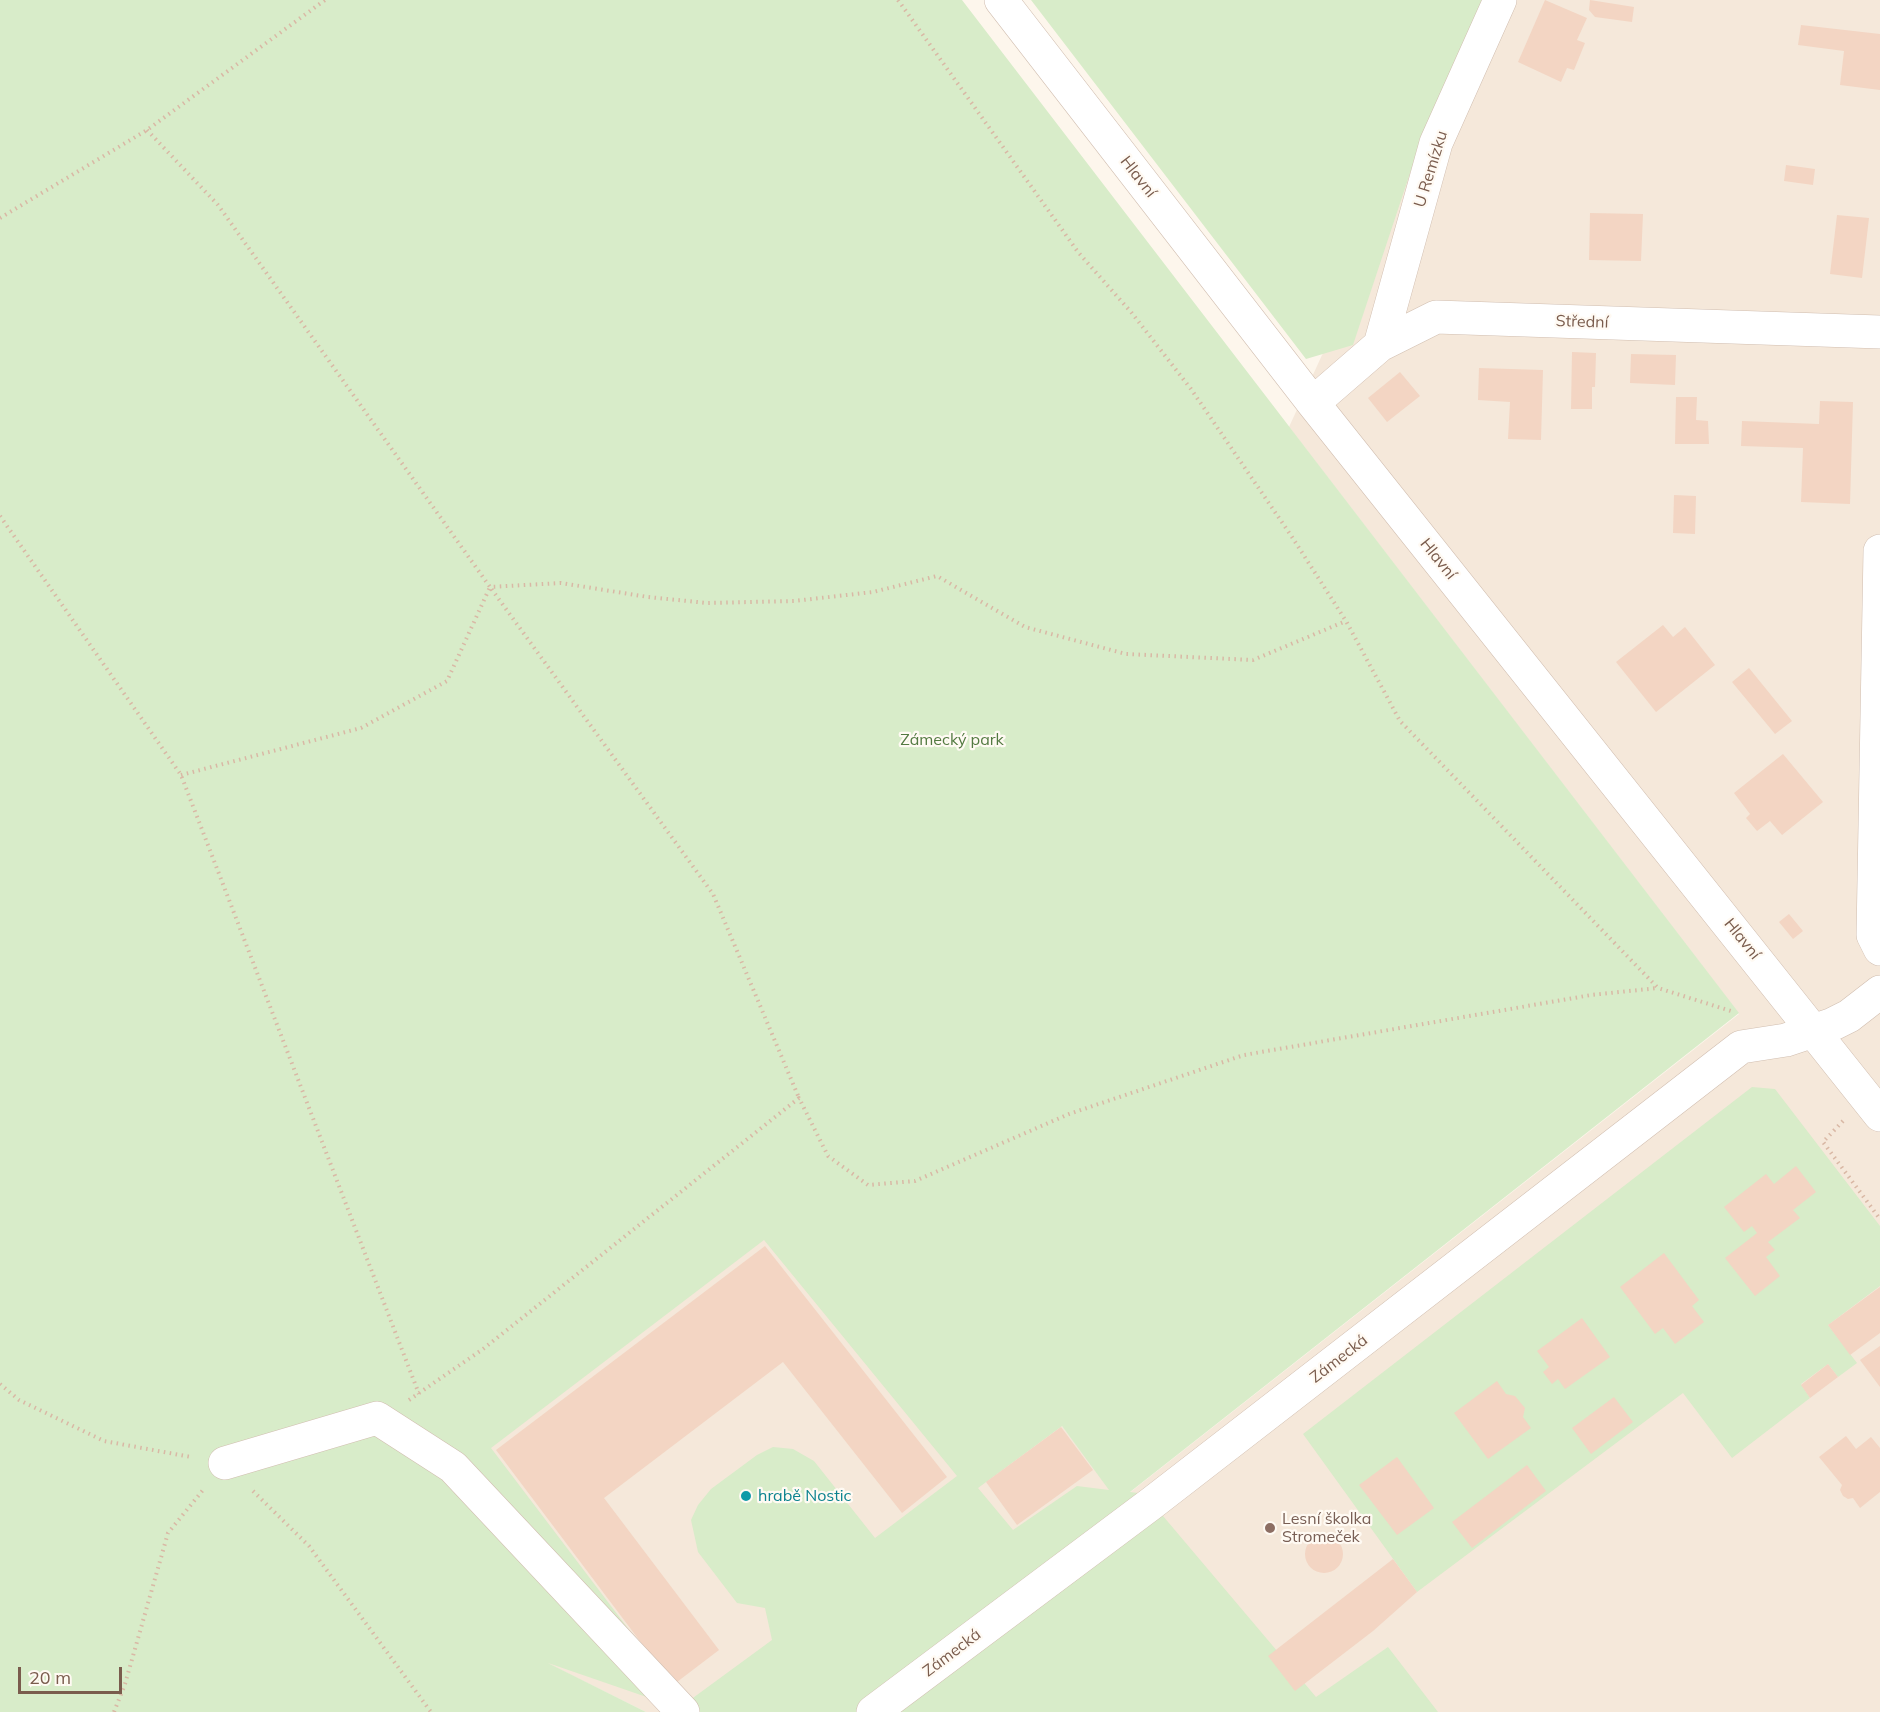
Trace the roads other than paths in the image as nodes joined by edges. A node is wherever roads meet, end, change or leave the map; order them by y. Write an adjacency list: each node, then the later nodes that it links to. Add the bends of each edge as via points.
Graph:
1 (1001, 0): 5 (street, Hlavní)
2 (1500, 0): 4 (street, U Remízku, via 1436,143)
3 (1880, 332): 4 (street, Střední, via 1436,317)
4 (1380, 345): 5 (street, Střední)
5 (1313, 403): 9 (street, Hlavní)
6 (1880, 551): 7 (street, via 1873,935)
7 (1880, 949)
8 (1880, 992): 9 (street, Zámecká, via 1849,1016)
9 (1814, 1030): 10 (street, Hlavní); 13 (street, Zámecká, via 1786,1040 1741,1047 1162,1496)
10 (1880, 1115)
11 (225, 1463): 12 (street, via 377,1418 453,1467)
12 (682, 1712)
13 (873, 1712)

